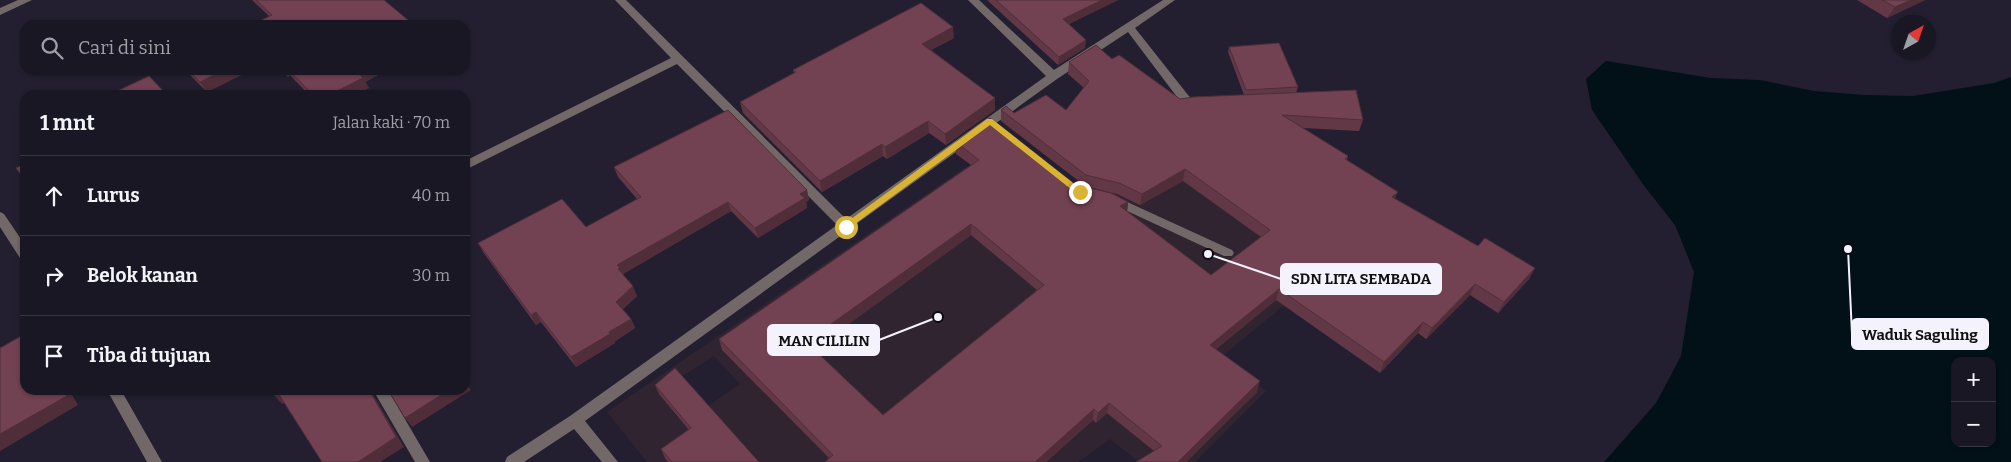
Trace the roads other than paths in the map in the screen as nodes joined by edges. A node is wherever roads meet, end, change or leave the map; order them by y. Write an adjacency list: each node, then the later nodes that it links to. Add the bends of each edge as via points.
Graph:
1 (26, 0): 5 (street)
2 (620, 0): 7 (street)
3 (973, 0): 8 (street)
4 (1170, 0): 6 (street)
5 (0, 12)
6 (1129, 28): 8 (street); 9 (street, via 1184,98 1197,104)
7 (678, 58): 10 (street); 13 (street)
8 (1053, 76): 13 (street, via 993,124)
9 (1214, 103)
10 (470, 163)
11 (1105, 197): 15 (street)
12 (0, 217): 14 (street)
13 (846, 227): 18 (street)
14 (20, 247)
15 (1228, 254)
16 (117, 395): 19 (street)
17 (383, 395): 20 (street)
18 (574, 420): 21 (street); 22 (street)
19 (156, 462)
20 (423, 462)
21 (512, 462)
22 (612, 462)

